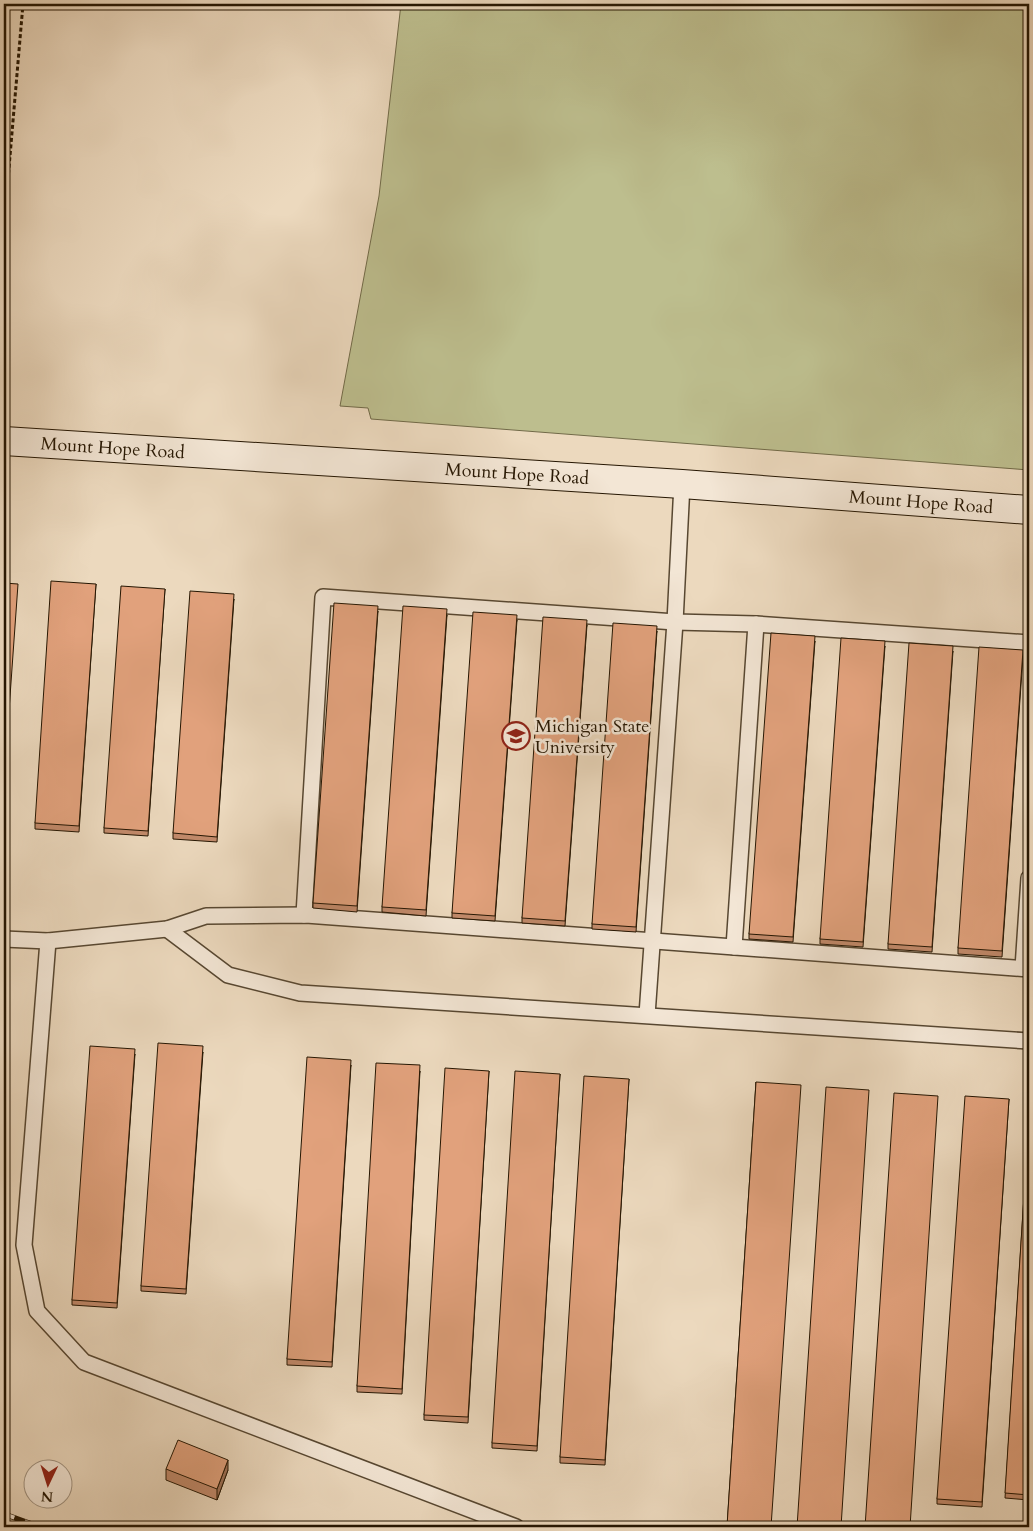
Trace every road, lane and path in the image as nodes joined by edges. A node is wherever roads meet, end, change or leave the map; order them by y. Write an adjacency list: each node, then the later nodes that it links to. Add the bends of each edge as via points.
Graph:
1 (23, 4): 2 (path)
2 (4, 226)
3 (4, 441): 4 (street, Mount Hope Road)
4 (682, 484): 5 (street, Mount Hope Road); 6 (lane)
5 (1029, 510)
6 (675, 622): 7 (lane); 10 (lane, via 323,597); 14 (lane)
7 (756, 624): 8 (lane); 15 (lane)
8 (1029, 643)
9 (1029, 878): 16 (lane)
10 (304, 915): 11 (lane, via 206,916); 14 (lane)
11 (167, 929): 13 (lane); 17 (lane, via 228,975 300,993)
12 (4, 940): 13 (lane)
13 (48, 941): 19 (lane, via 24,1245 37,1311 84,1362)
14 (653, 942): 15 (lane); 17 (lane)
15 (734, 947): 16 (lane)
16 (1026, 969)
17 (647, 1016): 18 (lane)
18 (1029, 1041)
19 (516, 1527)

